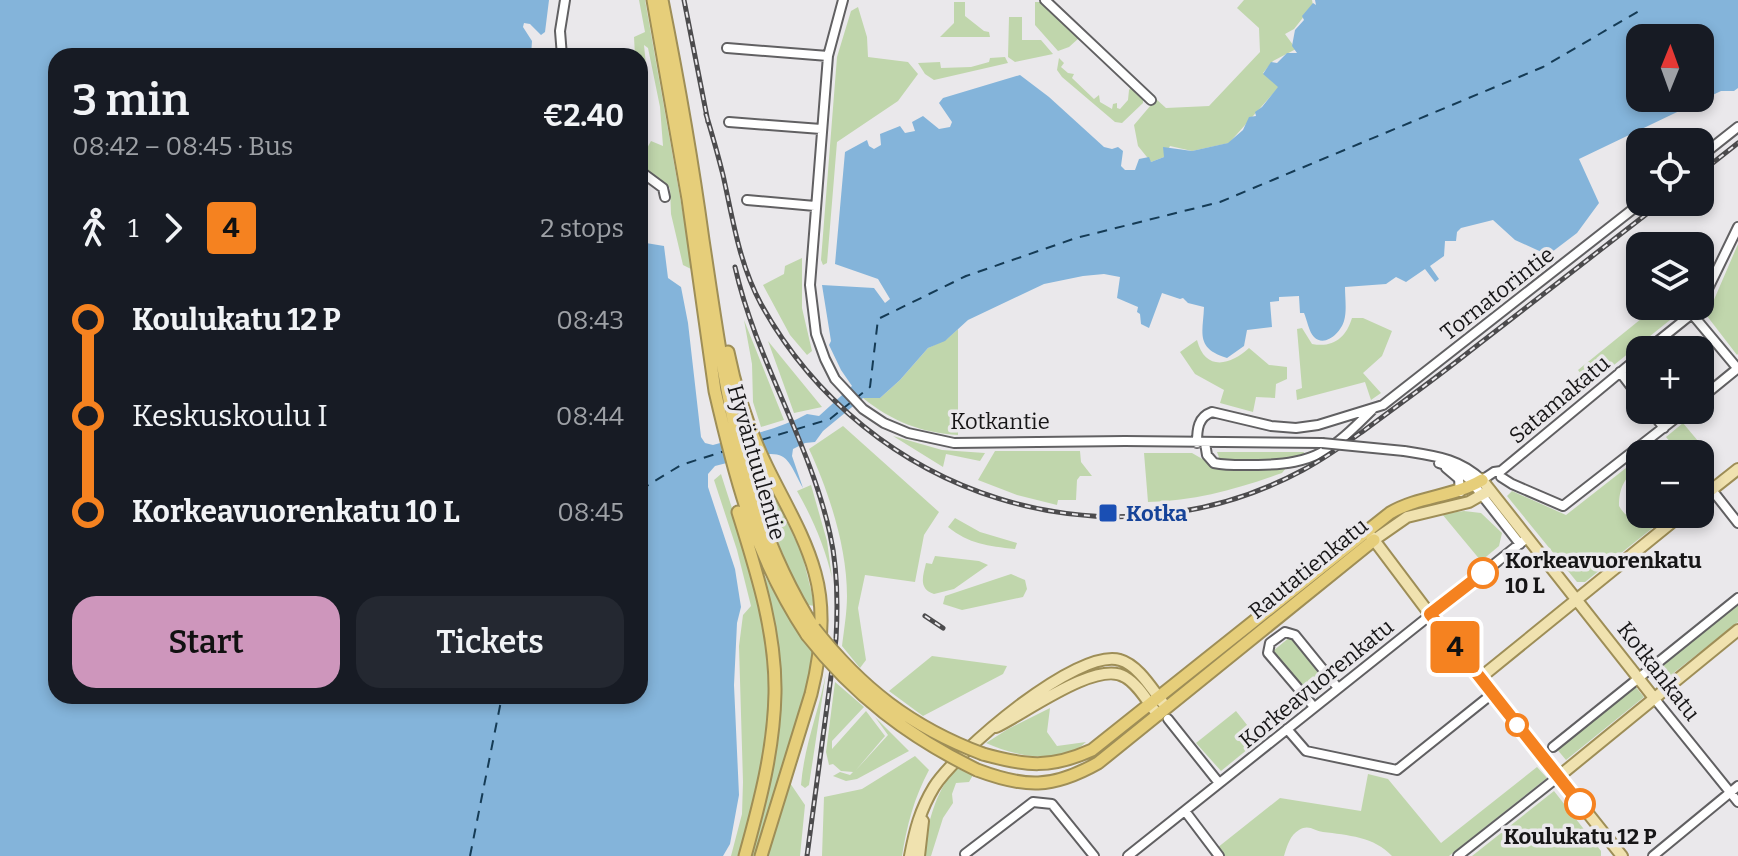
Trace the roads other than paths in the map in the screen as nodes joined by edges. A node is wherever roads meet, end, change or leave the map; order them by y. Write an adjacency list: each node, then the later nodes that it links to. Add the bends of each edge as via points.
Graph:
1 (565, 0): 6 (street)
2 (653, 0): 34 (highway, Hyväntuulentie, via 715,391)
3 (662, 0): 21 (highway, Hyväntuulentie)
4 (843, 0): 8 (street, Kotkantie)
5 (1045, 0): 9 (street)
6 (561, 48)
7 (727, 48): 8 (street)
8 (828, 56): 12 (street, Kotkantie)
9 (1151, 100)
10 (729, 122): 12 (street)
11 (1738, 127): 13 (street)
12 (821, 129): 17 (street, Kotkantie)
13 (1714, 146)
14 (648, 177): 15 (street, via 663,188)
15 (665, 197)
16 (747, 200): 17 (street)
17 (815, 206): 37 (street, Kotkantie, via 811,305 820,348 843,389 884,423 954,443)
18 (1626, 215): 30 (street, Tornatorintie)
19 (1738, 227): 20 (street)
20 (1714, 277)
21 (713, 305): 34 (highway, Hyväntuulentie); 74 (highway, via 748,424 808,550 821,615 811,694)
22 (1684, 320): 24 (street)
23 (1697, 320): 26 (street)
24 (1664, 336)
25 (1626, 367): 27 (street, Satamakatu)
26 (1738, 368): 29 (street)
27 (1620, 372): 28 (street); 42 (street, Satamakatu)
28 (1626, 380)
29 (1714, 388)
30 (1373, 409): 31 (street, Tornatorintie); 36 (street, Tornatorintie)
31 (1334, 420): 36 (street); 37 (street, Tornatorintie, via 1285,428 1212,412 1198,424)
32 (1661, 424): 35 (street)
33 (1669, 424): 35 (street)
34 (729, 428): 41 (highway, Hyväntuulentie)
35 (1664, 428): 42 (street, via 1563,506)
36 (1342, 437): 37 (street, Tornatorintie, via 1317,456 1282,464 1214,463)
37 (1201, 443): 38 (street, Kotkantie, bridge, via 1322,443)
38 (1426, 454): 39 (street, Kotkantie); 43 (street, Kotkantie, via 1456,461)
39 (1439, 463): 43 (street, Kotkantie); 45 (street, Kotkantie, via 1459,479)
40 (1738, 469): 44 (main road)
41 (740, 471): 55 (highway, Hyväntuulentie); 73 (highway, via 738,509 767,617 775,692 766,777)
42 (1501, 474): 43 (street, Satamakatu, via 1494,472)
43 (1482, 488): 45 (highway, Rautatienkatu); 49 (main road, Rautatienkatu, via 1469,502 1407,517); 50 (main road, Kotkankatu)
44 (1714, 488)
45 (1460, 492): 49 (highway, Rautatienkatu, via 1399,508)
46 (1714, 493): 47 (street)
47 (1738, 523)
48 (1665, 528): 52 (main road)
49 (1370, 536): 53 (main road); 62 (highway, Rautatienkatu)
50 (1523, 541): 52 (main road, Kotkankatu); 53 (street, Korkeavuorenkatu)
51 (1738, 598): 57 (street)
52 (1577, 600): 56 (main road); 57 (main road, Kotkankatu)
53 (1430, 614): 56 (main road); 58 (street, Korkeavuorenkatu)
54 (1738, 630): 60 (main road)
55 (811, 632): 62 (highway, Hyväntuulentie, bridge, via 871,691 938,735 1009,761 1042,765 1074,758); 62 (highway, Hyväntuulentie, bridge, via 832,667 921,740 977,770 1018,783 1061,780 1098,763)
56 (1480, 678): 59 (main road)
57 (1639, 678): 60 (main road, Kotkankatu); 64 (street)
58 (1338, 688): 61 (street, Korkeavuorenkatu); 61 (street, via 1295,635 1285,632 1270,643 1268,653)
59 (1492, 694): 63 (street, via 1397,770 1306,751); 65 (main road)
60 (1654, 698): 65 (main road); 68 (street, Kotkankatu)
61 (1314, 707): 63 (street, Korkeavuorenkatu)
62 (1160, 708): 66 (street); 69 (main road, via 1127,663 1108,658 1085,666 1002,717 961,754)
63 (1287, 729): 66 (street, Korkeavuorenkatu)
64 (1553, 747)
65 (1558, 777): 80 (street); 81 (main road)
66 (1219, 783): 71 (street, Korkeavuorenkatu)
67 (1738, 786): 68 (street)
68 (1730, 792): 70 (street, Kotkankatu); 82 (street)
69 (927, 799): 75 (main road); 76 (main road)
70 (1738, 802)
71 (1185, 811): 78 (street, Korkeavuorenkatu); 79 (street)
72 (965, 854): 77 (street, via 1033,802 1052,804)
73 (745, 856)
74 (761, 856)
75 (910, 856)
76 (919, 856)
77 (1094, 856)
78 (1128, 856)
79 (1219, 856)
80 (1458, 856)
81 (1622, 856)
82 (1653, 856)

